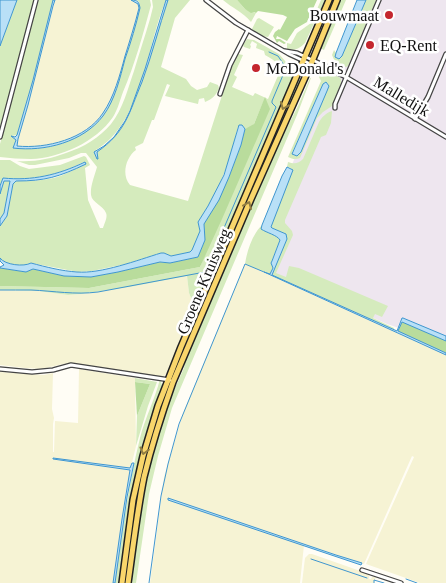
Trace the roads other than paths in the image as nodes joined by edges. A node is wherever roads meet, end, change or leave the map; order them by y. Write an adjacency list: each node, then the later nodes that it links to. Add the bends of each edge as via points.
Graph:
1 (36, 0): 14 (street)
2 (206, 0): 6 (street, Malledijk)
3 (328, 0): 8 (main road, Groene Kruisweg)
4 (337, 0): 9 (main road, Groene Kruisweg)
5 (379, 0): 10 (street)
6 (248, 30): 8 (street, Malledijk); 11 (street, via 232,60)
7 (446, 54): 13 (street)
8 (303, 58): 9 (street, Malledijk); 17 (main road, Groene Kruisweg, one-way to 17)
9 (312, 62): 10 (street, Malledijk); 17 (main road, Groene Kruisweg, one-way to 9)
10 (346, 77): 12 (street); 13 (street, Malledijk)
11 (220, 94)
12 (335, 108)
13 (415, 119): 15 (street, Malledijk)
14 (0, 137)
15 (446, 137)
16 (0, 369): 17 (street, via 32,372 70,366)
17 (171, 381): 19 (main road, Groene Kruisweg, one-way to 19, via 150,430 138,477); 20 (main road, Groene Kruisweg, via 144,479)
18 (362, 570): 21 (street)
19 (122, 583)
20 (128, 583)
21 (401, 583)

